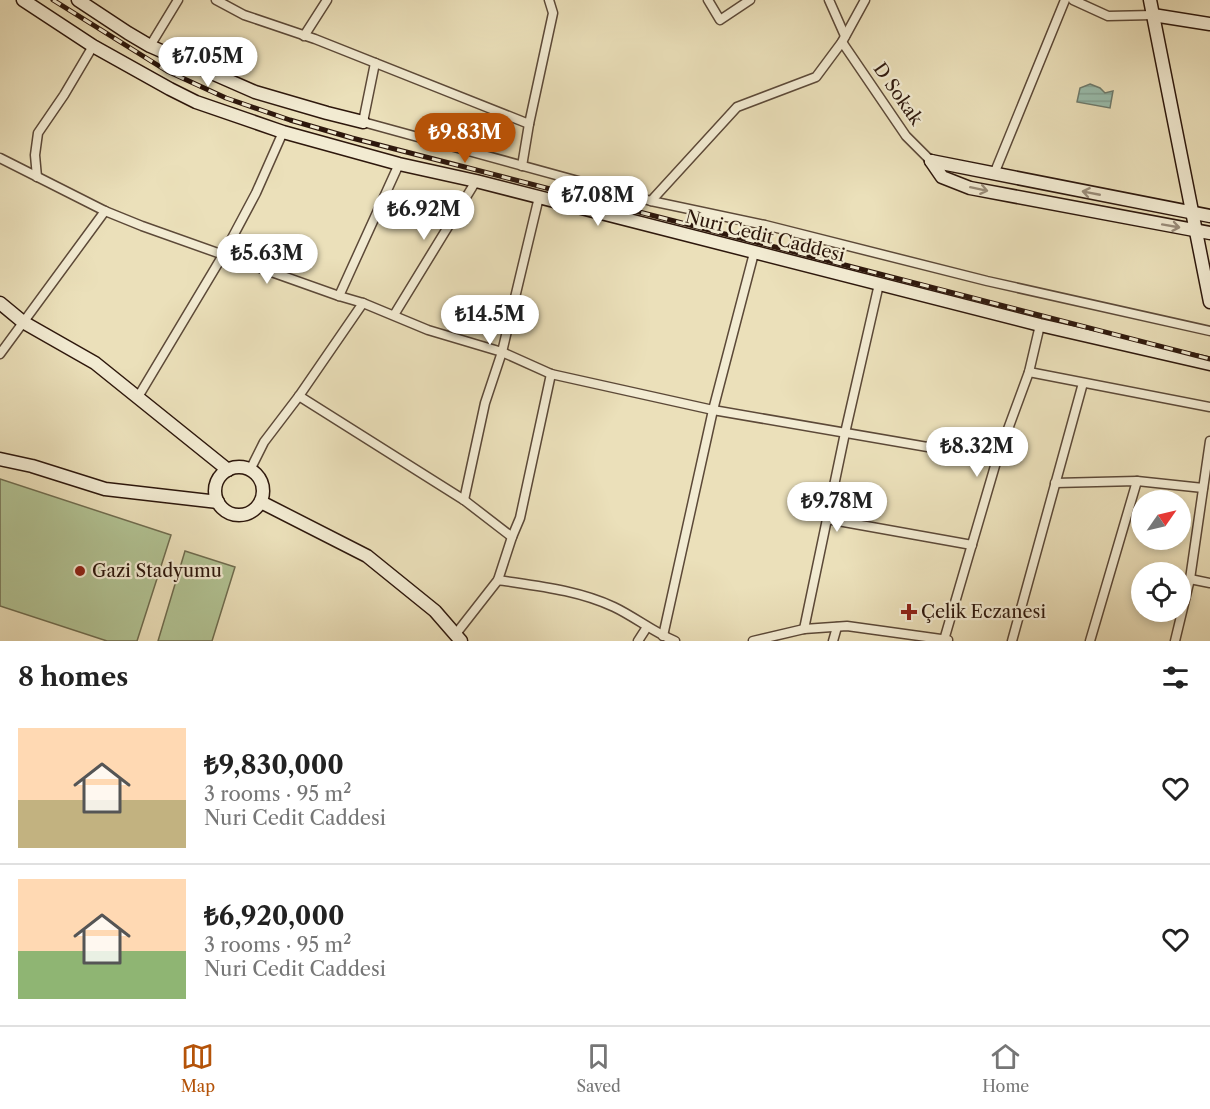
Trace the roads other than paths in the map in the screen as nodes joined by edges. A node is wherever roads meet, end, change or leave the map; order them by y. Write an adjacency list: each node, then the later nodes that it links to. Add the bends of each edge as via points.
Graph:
1 (23, 0): 18 (street, Nuri Cedit Caddesi)
2 (78, 0): 19 (street)
3 (178, 0): 19 (street)
4 (216, 0): 16 (street, via 244,15)
5 (327, 0): 16 (street)
6 (549, 0): 22 (street, via 553,13)
7 (708, 0): 8 (street, via 720,20)
8 (750, 0)
9 (829, 0): 17 (street, D Sokak)
10 (865, 0): 17 (street)
11 (1065, 0): 28 (street)
12 (1072, 0): 14 (street, via 1108,16)
13 (1150, 0): 14 (street)
14 (1153, 15): 15 (street); 34 (street)
15 (1210, 24)
16 (304, 36): 20 (street)
17 (844, 39): 25 (street, D Sokak, via 906,136); 32 (street, via 816,77 737,107)
18 (93, 46): 23 (street, Nuri Cedit Caddesi, via 196,102); 29 (street, via 38,133)
19 (150, 46): 21 (street, via 255,92)
20 (375, 63): 21 (street); 22 (street)
21 (363, 122): 27 (street)
22 (529, 124): 27 (street)
23 (283, 132): 26 (street, Nuri Cedit Caddesi); 39 (street)
24 (0, 158): 29 (street)
25 (931, 162): 28 (street); 36 (street, one-way to 36, via 942,177 970,188)
26 (399, 164): 30 (street, Nuri Cedit Caddesi); 41 (street)
27 (522, 166): 32 (street)
28 (994, 174): 34 (street, one-way to 28)
29 (37, 177): 33 (street)
30 (476, 181): 31 (street, Nuri Cedit Caddesi); 45 (street)
31 (539, 197): 38 (street, Nuri Cedit Caddesi); 49 (street)
32 (651, 201): 48 (street)
33 (105, 211): 39 (street); 46 (street)
34 (1192, 213): 35 (street); 36 (street)
35 (1210, 216)
36 (1196, 231): 37 (street); 42 (street)
37 (1210, 233)
38 (754, 253): 40 (street, Nuri Cedit Caddesi); 58 (street)
39 (224, 255): 41 (street); 56 (street)
40 (879, 284): 47 (street, Nuri Cedit Caddesi); 59 (street)
41 (339, 296): 44 (street)
42 (1210, 302)
43 (0, 303): 46 (street)
44 (363, 303): 45 (street); 55 (street)
45 (394, 315): 49 (street, via 428,330)
46 (23, 322): 50 (street); 56 (street, via 95,363)
47 (1040, 325): 51 (street, Nuri Cedit Caddesi); 52 (street)
48 (1210, 331)
49 (502, 352): 53 (street); 68 (street, via 484,403)
50 (0, 354)
51 (1210, 364)
52 (1029, 372): 54 (street); 62 (street)
53 (551, 374): 58 (street); 72 (street, via 520,518)
54 (1083, 383): 57 (street); 66 (street)
55 (299, 396): 64 (street, via 264,442); 68 (street)
56 (138, 397): 63 (street)
57 (1210, 407)
58 (713, 410): 59 (street); 82 (street)
59 (844, 433): 62 (street); 71 (street)
60 (1210, 441): 67 (street)
61 (0, 459): 69 (street, via 105,489)
62 (997, 459): 73 (street)
63 (228, 470): 64 (street); 69 (street, via 215,488)
64 (250, 470): 70 (street, via 261,480)
65 (1137, 481): 66 (street); 67 (street); 91 (street)
66 (1055, 483): 90 (street)
67 (1203, 488): 74 (street)
68 (464, 500): 72 (street)
69 (218, 502): 70 (street, via 222,509 236,515 250,513)
70 (261, 502): 83 (street, via 367,556 435,611)
71 (827, 519): 73 (street); 81 (street)
72 (512, 537): 76 (street)
73 (972, 545): 85 (street)
74 (1191, 572)
75 (1191, 579): 77 (street)
76 (498, 580): 79 (street, via 565,590 614,607); 83 (street)
77 (1210, 583)
78 (1180, 622): 92 (street)
79 (647, 627): 82 (street); 86 (street)
80 (837, 627): 81 (street); 84 (street); 89 (street)
81 (804, 628): 88 (street)
82 (663, 636): 87 (street)
83 (458, 638)
84 (905, 638): 85 (street)
85 (947, 640)
86 (638, 641)
87 (675, 641)
88 (753, 641)
89 (833, 641)
90 (1012, 641)
91 (1090, 641)
92 (1175, 641)

